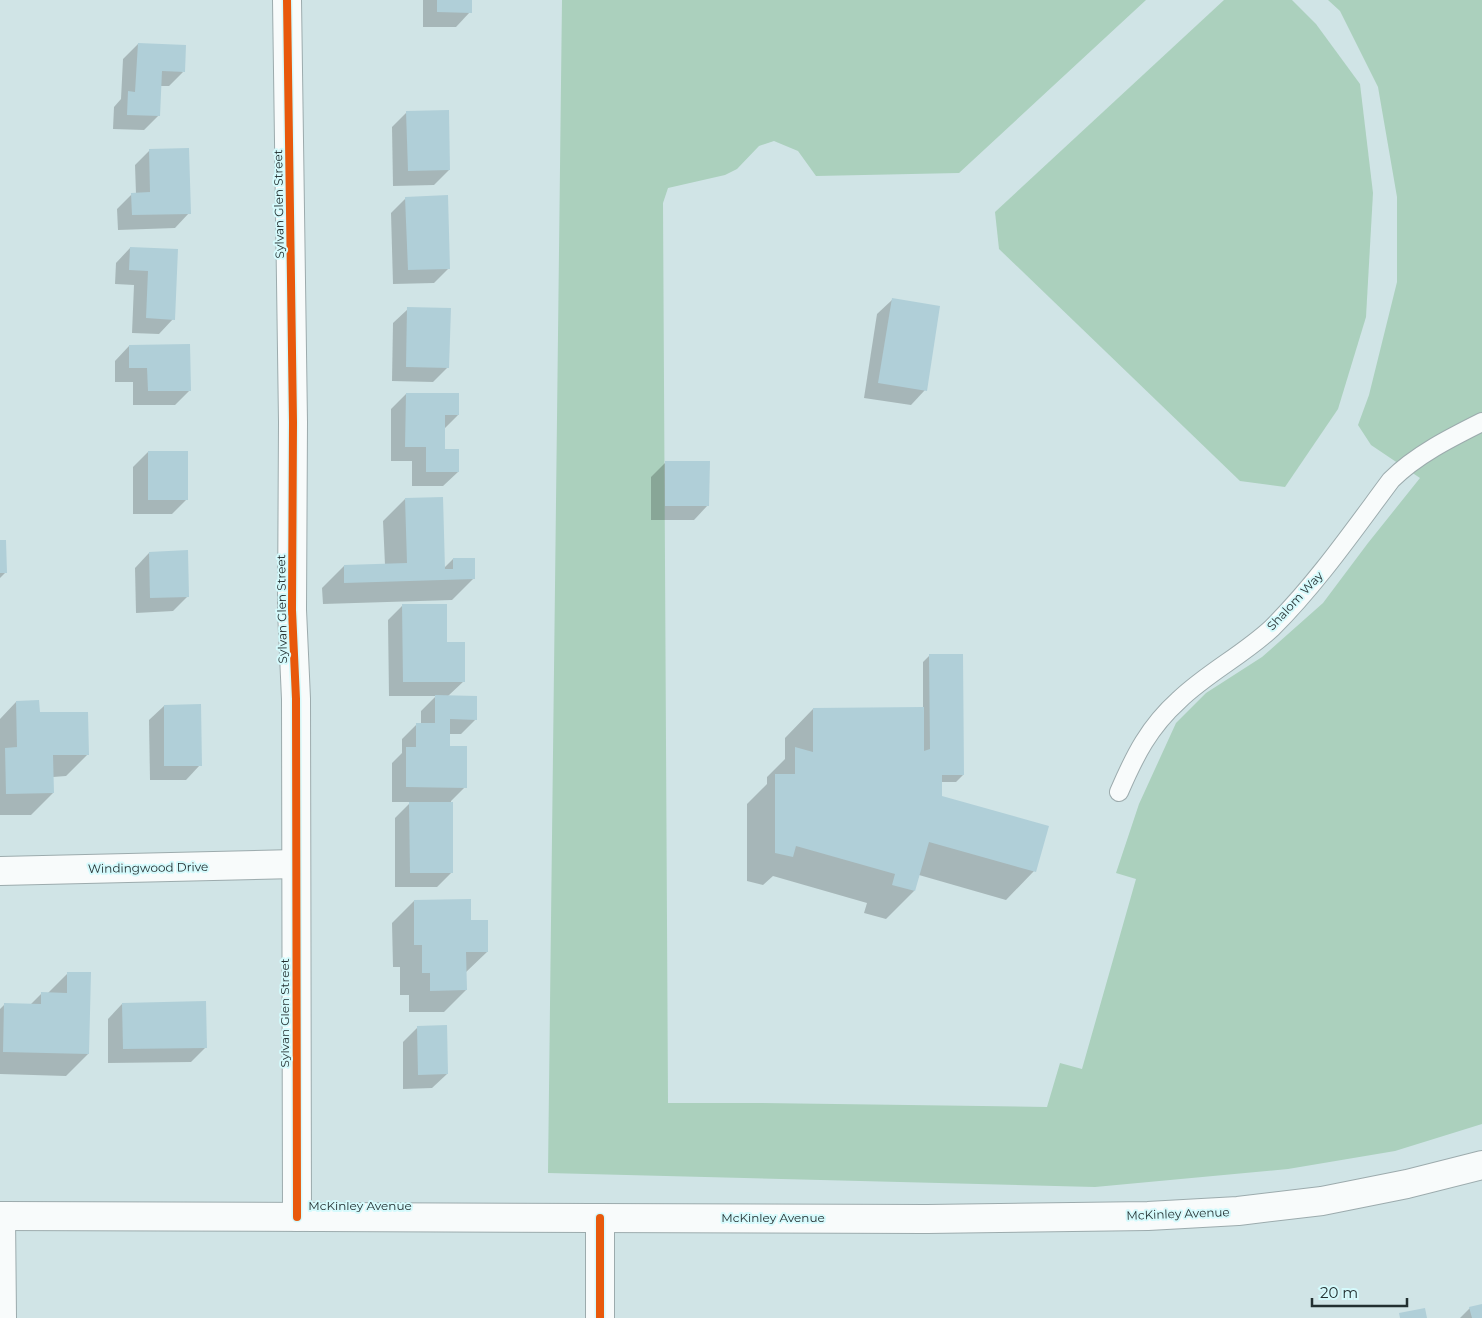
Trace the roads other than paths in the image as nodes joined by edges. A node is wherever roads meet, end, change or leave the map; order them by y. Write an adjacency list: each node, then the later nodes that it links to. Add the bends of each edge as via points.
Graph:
1 (287, 0): 4 (street, Sylvan Glen Street)
2 (1482, 422): 3 (lane, Shalom Way, via 1403,468 1391,480 1310,588 1270,629 1179,700 1151,730 1135,754)
3 (1120, 792)
4 (296, 864): 5 (street, Windingwood Drive); 8 (street, Sylvan Glen Street)
5 (0, 871)
6 (1482, 1165): 9 (street, McKinley Avenue, via 1322,1201 1238,1211 1148,1216 975,1218)
7 (3, 1216): 8 (street, McKinley Avenue); 10 (lane)
8 (297, 1217): 9 (street, McKinley Avenue)
9 (600, 1218): 11 (street)
10 (7, 1318)
11 (600, 1318)

